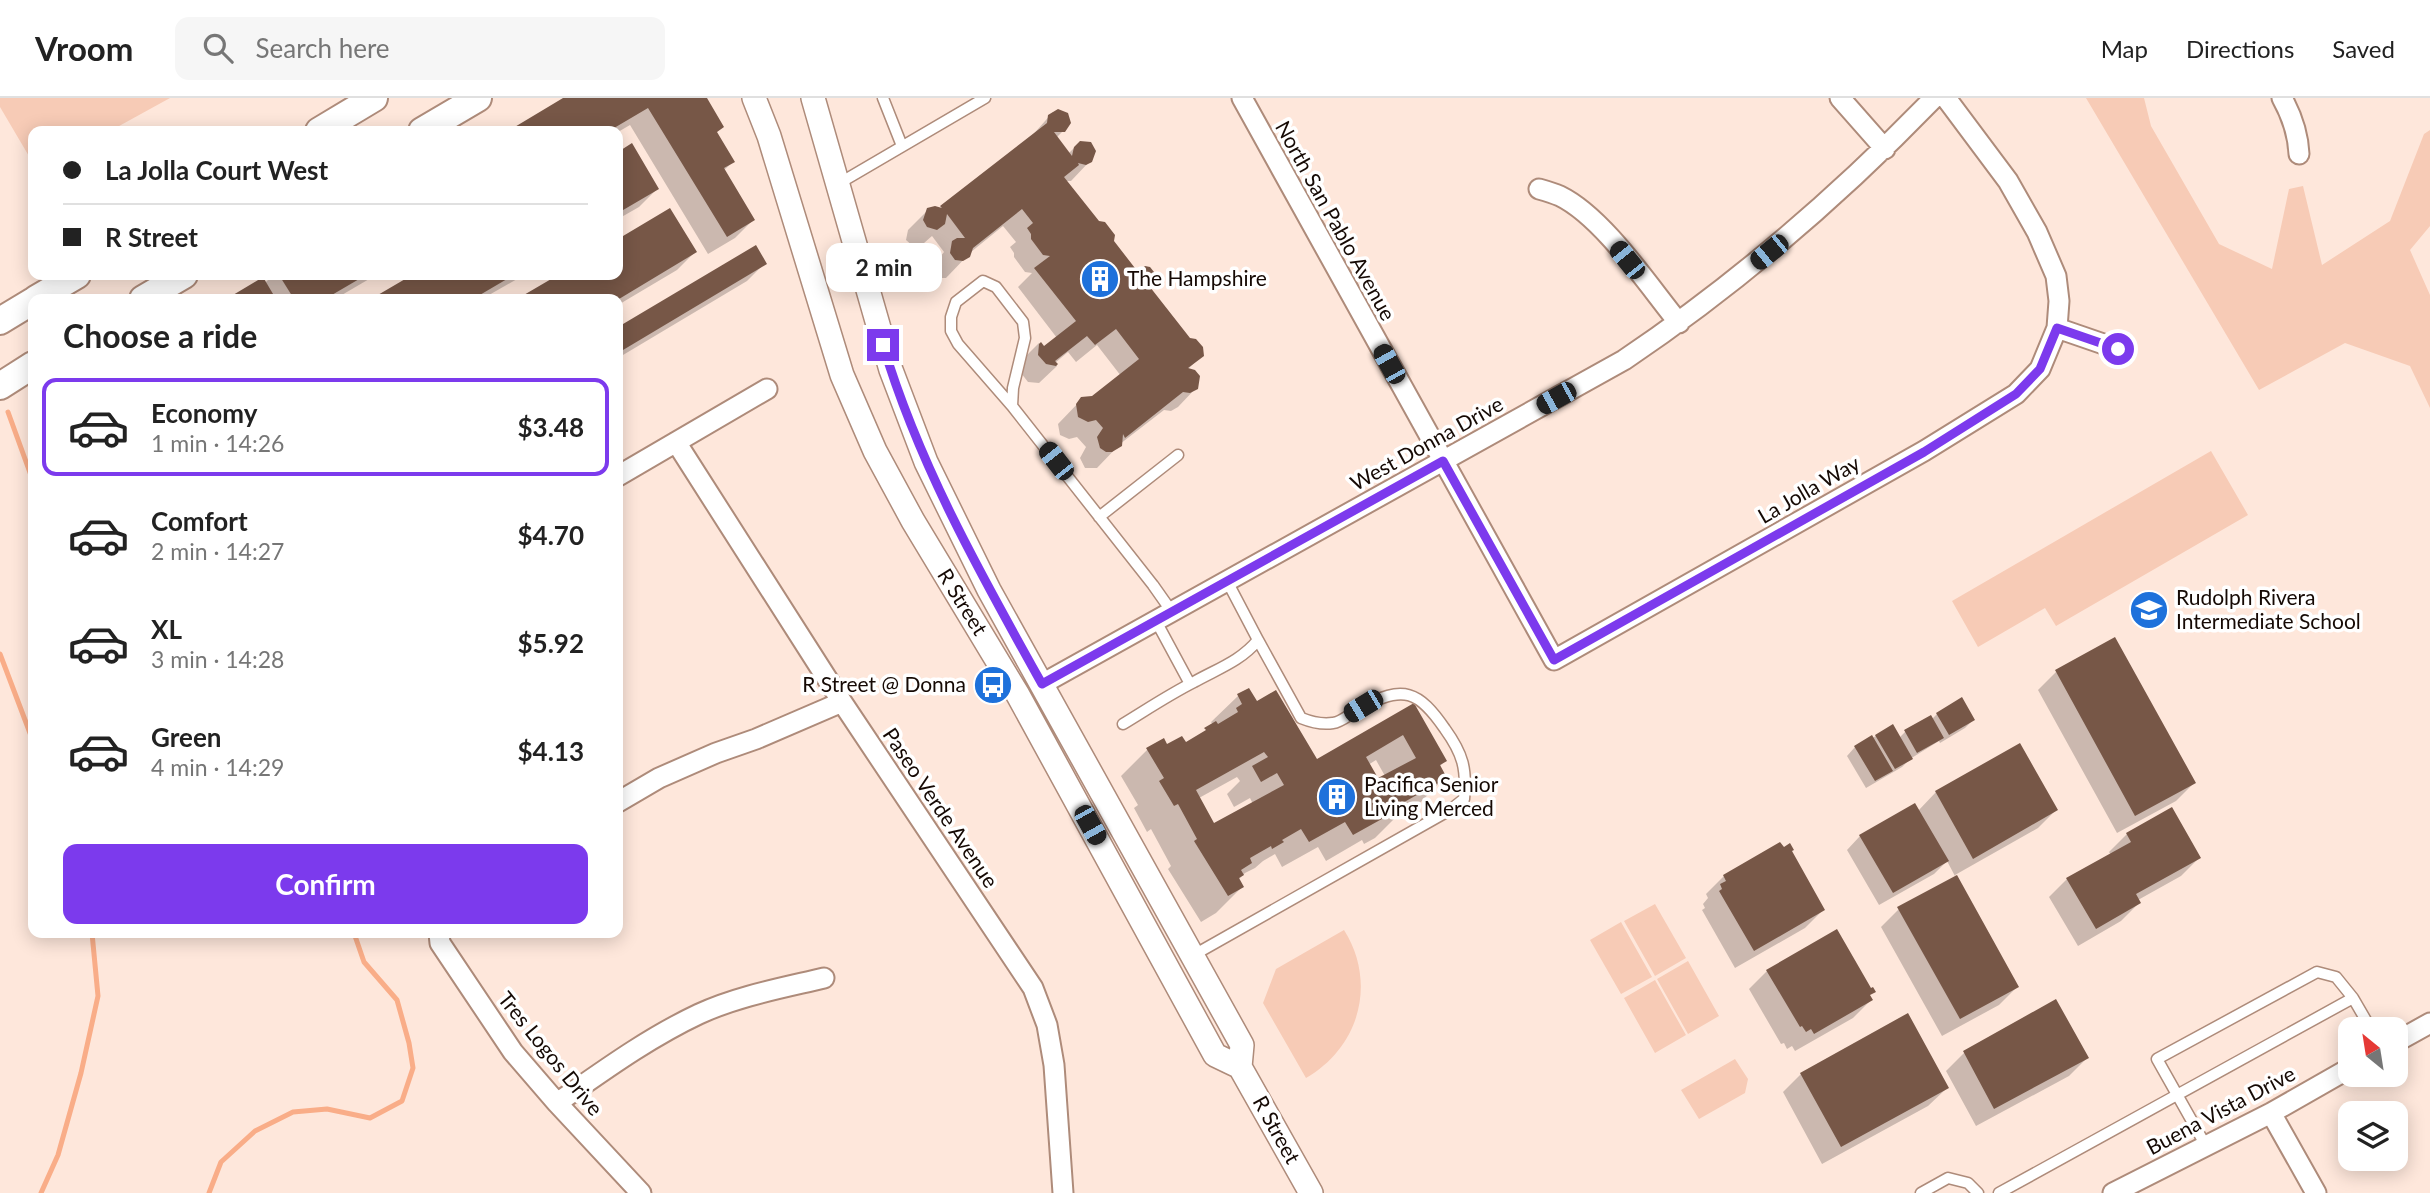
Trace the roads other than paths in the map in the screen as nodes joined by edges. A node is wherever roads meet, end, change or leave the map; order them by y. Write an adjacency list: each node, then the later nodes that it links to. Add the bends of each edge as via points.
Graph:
1 (374, 98): 12 (main road)
2 (478, 98): 13 (main road)
3 (754, 98): 53 (street, R Street, via 842,375 875,451 1018,695 1215,1055)
4 (813, 98): 17 (street, R Street)
5 (883, 98): 14 (lane)
6 (985, 98): 14 (lane)
7 (1242, 98): 34 (street, North San Pablo Avenue)
8 (1840, 98): 15 (street)
9 (1934, 98): 15 (street, West Donna Drive)
10 (1946, 98): 26 (street, via 2008,181 2038,232 2056,276)
11 (2282, 98): 16 (street)
12 (326, 126)
13 (430, 126)
14 (902, 146): 17 (lane)
15 (1885, 149): 25 (street, West Donna Drive, via 1787,238)
16 (2299, 154)
17 (838, 184): 41 (street, R Street, via 891,370 926,462)
18 (1539, 189): 25 (street, via 1584,212)
19 (69, 280): 21 (main road)
20 (175, 280): 22 (main road)
21 (45, 294)
22 (152, 294)
23 (28, 304): 24 (main road)
24 (0, 321)
25 (1679, 323): 34 (street, West Donna Drive, via 1624,360)
26 (2057, 328): 27 (street); 40 (street, La Jolla Way, via 2040,369 2016,394 1924,452)
27 (2118, 349)
28 (28, 369): 29 (main road)
29 (0, 386)
30 (767, 389): 32 (street)
31 (1012, 406): 31 (lane, via 1025,338 1023,322 996,287 983,281 956,302 951,331); 36 (lane)
32 (676, 442): 35 (street); 43 (street, Paseo Verde Avenue)
33 (1178, 455): 36 (lane)
34 (1443, 461): 37 (street, West Donna Drive); 40 (street, North San Pablo Avenue)
35 (623, 473)
36 (1099, 517): 38 (lane, via 1153,585)
37 (1227, 581): 38 (street, West Donna Drive); 39 (lane)
38 (1163, 617): 41 (street, West Donna Drive); 42 (lane)
39 (1258, 640): 42 (lane, via 1248,652); 47 (lane, via 1301,718 1335,723 1387,696 1405,693 1419,698 1457,746 1466,774 1464,799)
40 (1554, 660)
41 (1042, 684): 47 (street, R Street)
42 (1189, 684): 44 (lane)
43 (842, 702): 45 (street, via 659,778); 60 (street, Paseo Verde Avenue, via 1032,988 1047,1025 1054,1065)
44 (1123, 724)
45 (623, 799)
46 (440, 938): 56 (street, Tres Logos Drive, via 486,1015)
47 (1192, 956): 53 (street, R Street, via 1242,1045)
48 (824, 978): 56 (street, via 699,1014 639,1046)
49 (2353, 998): 50 (lane); 55 (lane); 55 (lane, via 2336,977 2317,972 2157,1059)
50 (2364, 1017)
51 (2430, 1023): 52 (street)
52 (2408, 1035)
53 (1240, 1067): 61 (street, R Street)
54 (2338, 1075): 57 (street, Buena Vista Drive)
55 (2178, 1096): 58 (lane); 64 (lane)
56 (557, 1103): 59 (street, Tres Logos Drive)
57 (2271, 1113): 58 (street, Buena Vista Drive); 66 (street)
58 (2206, 1146): 65 (street, Buena Vista Drive)
59 (629, 1188)
60 (1063, 1193)
61 (1311, 1193)
62 (1921, 1193): 63 (lane, via 1948,1178 1968,1183)
63 (1978, 1193)
64 (2000, 1193)
65 (2113, 1193)
66 (2316, 1193)

